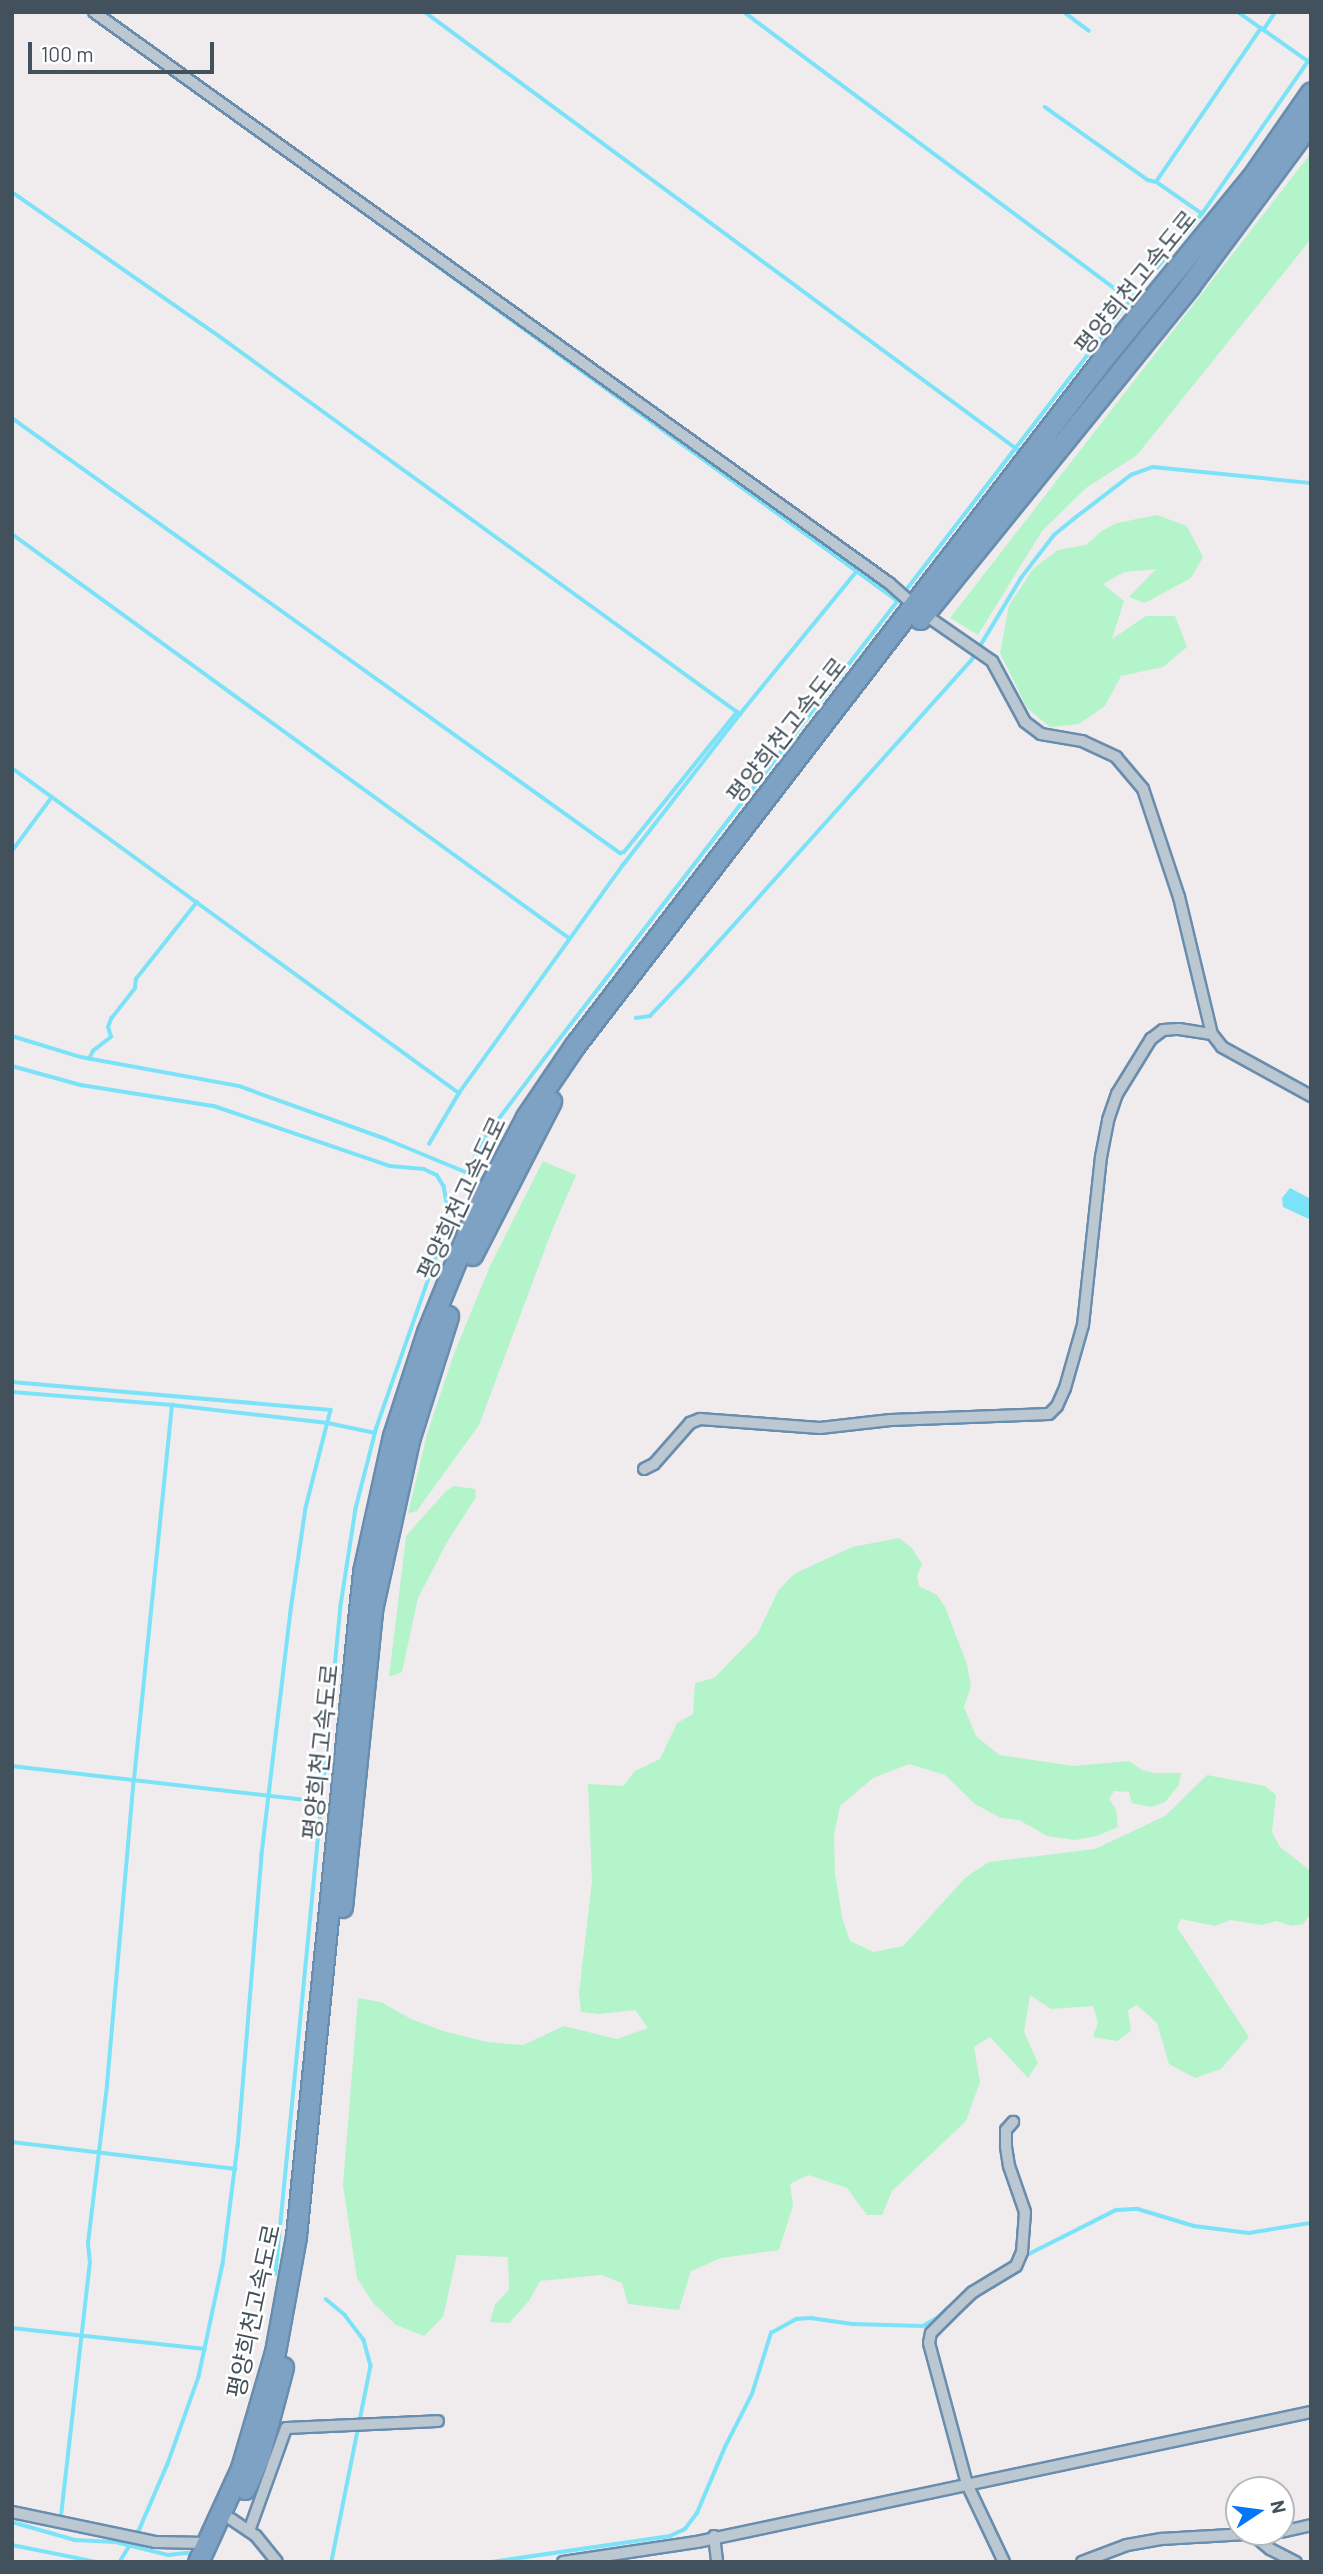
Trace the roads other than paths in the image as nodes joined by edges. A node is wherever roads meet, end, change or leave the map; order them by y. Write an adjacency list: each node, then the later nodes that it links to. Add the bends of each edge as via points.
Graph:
1 (94, 12): 4 (street)
2 (1311, 92): 4 (highway, 평양희천고속도로, via 1252,177 1103,359)
3 (1311, 122): 4 (highway, 평양희천고속도로, via 1190,285)
4 (919, 609): 5 (street, via 992,661 1025,722 1041,734 1082,741 1116,757 1143,789 1179,897); 13 (highway, 평양희천고속도로, via 607,1018 551,1102 477,1243 440,1337 409,1440 372,1610 310,2229 275,2403 258,2458); 19 (highway, 평양희천고속도로, via 635,964 526,1117 476,1212 427,1332 393,1436 363,1572 294,2249 275,2352 240,2468)
5 (1212, 1034): 6 (street, via 1222,1047); 7 (street, via 1163,1030 1151,1040 1117,1094 1101,1157 1083,1325 1065,1388 1049,1414 891,1420 820,1428 700,1419 690,1423 654,1464)
6 (1310, 1097)
7 (644, 1469)
8 (1013, 2122): 11 (street, via 1006,2130 1006,2146 1025,2212 1022,2252 1016,2266 973,2292 931,2333 929,2343)
9 (1311, 2412): 11 (street)
10 (438, 2421): 14 (street, via 286,2428)
11 (967, 2484): 15 (street); 24 (street)
12 (12, 2512): 19 (street)
13 (231, 2519): 14 (street); 19 (highway, 평양희천고속도로)
14 (248, 2531): 20 (street)
15 (714, 2536): 18 (street); 23 (street)
16 (1225, 2536): 25 (street, via 1127,2545)
17 (1266, 2546): 26 (street)
18 (630, 2551): 21 (street); 22 (street)
19 (206, 2555)
20 (277, 2562)
21 (563, 2562)
22 (637, 2562)
23 (717, 2562)
24 (1004, 2562)
25 (1082, 2562)
26 (1296, 2562)

